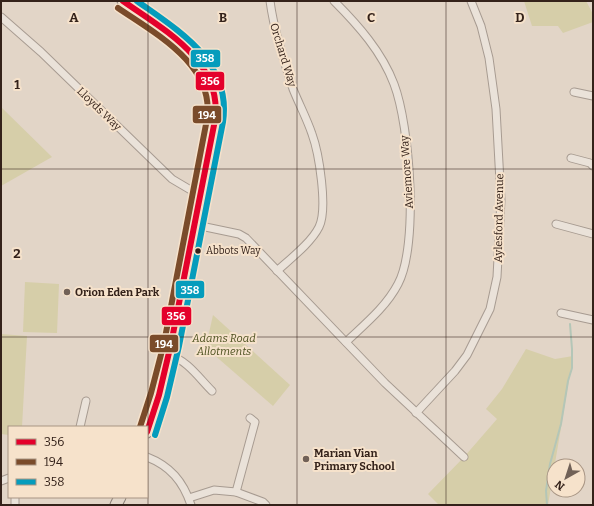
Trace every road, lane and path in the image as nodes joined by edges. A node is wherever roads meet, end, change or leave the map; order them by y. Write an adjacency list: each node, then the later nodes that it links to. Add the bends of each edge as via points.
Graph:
1 (123, 1): 10 (main road, via 189,51 203,66 212,82 216,114)
2 (270, 1): 14 (street, Orchard Way, via 290,79 313,136 322,190 319,227)
3 (334, 1): 17 (street, Aviemore Way, via 372,44 394,84 404,124 410,200 409,245 399,283 380,310)
4 (471, 1): 21 (street, Aylesford Avenue, via 481,26 489,58 496,109 501,200 497,277 490,309 468,355)
5 (1, 17): 10 (street, Lloyds Way, via 41,52 172,179)
6 (574, 92): 7 (street)
7 (593, 96)
8 (570, 158): 9 (street)
9 (593, 166)
10 (202, 194): 12 (main road)
11 (556, 224): 13 (street)
12 (196, 225): 14 (street, via 242,236); 18 (main road)
13 (593, 234)
14 (277, 271): 17 (street)
15 (561, 313): 16 (street)
16 (593, 320)
17 (346, 342): 21 (street)
18 (169, 355): 19 (street, via 184,362); 24 (main road)
19 (212, 391)
20 (86, 401): 23 (street)
21 (416, 413): 26 (street)
22 (250, 418): 27 (street, via 254,422)
23 (80, 426)
24 (148, 429)
25 (148, 456): 28 (street, via 159,461 175,474)
26 (464, 457)
27 (236, 492): 28 (street, via 214,490); 29 (street)
28 (190, 502)
29 (266, 505)

